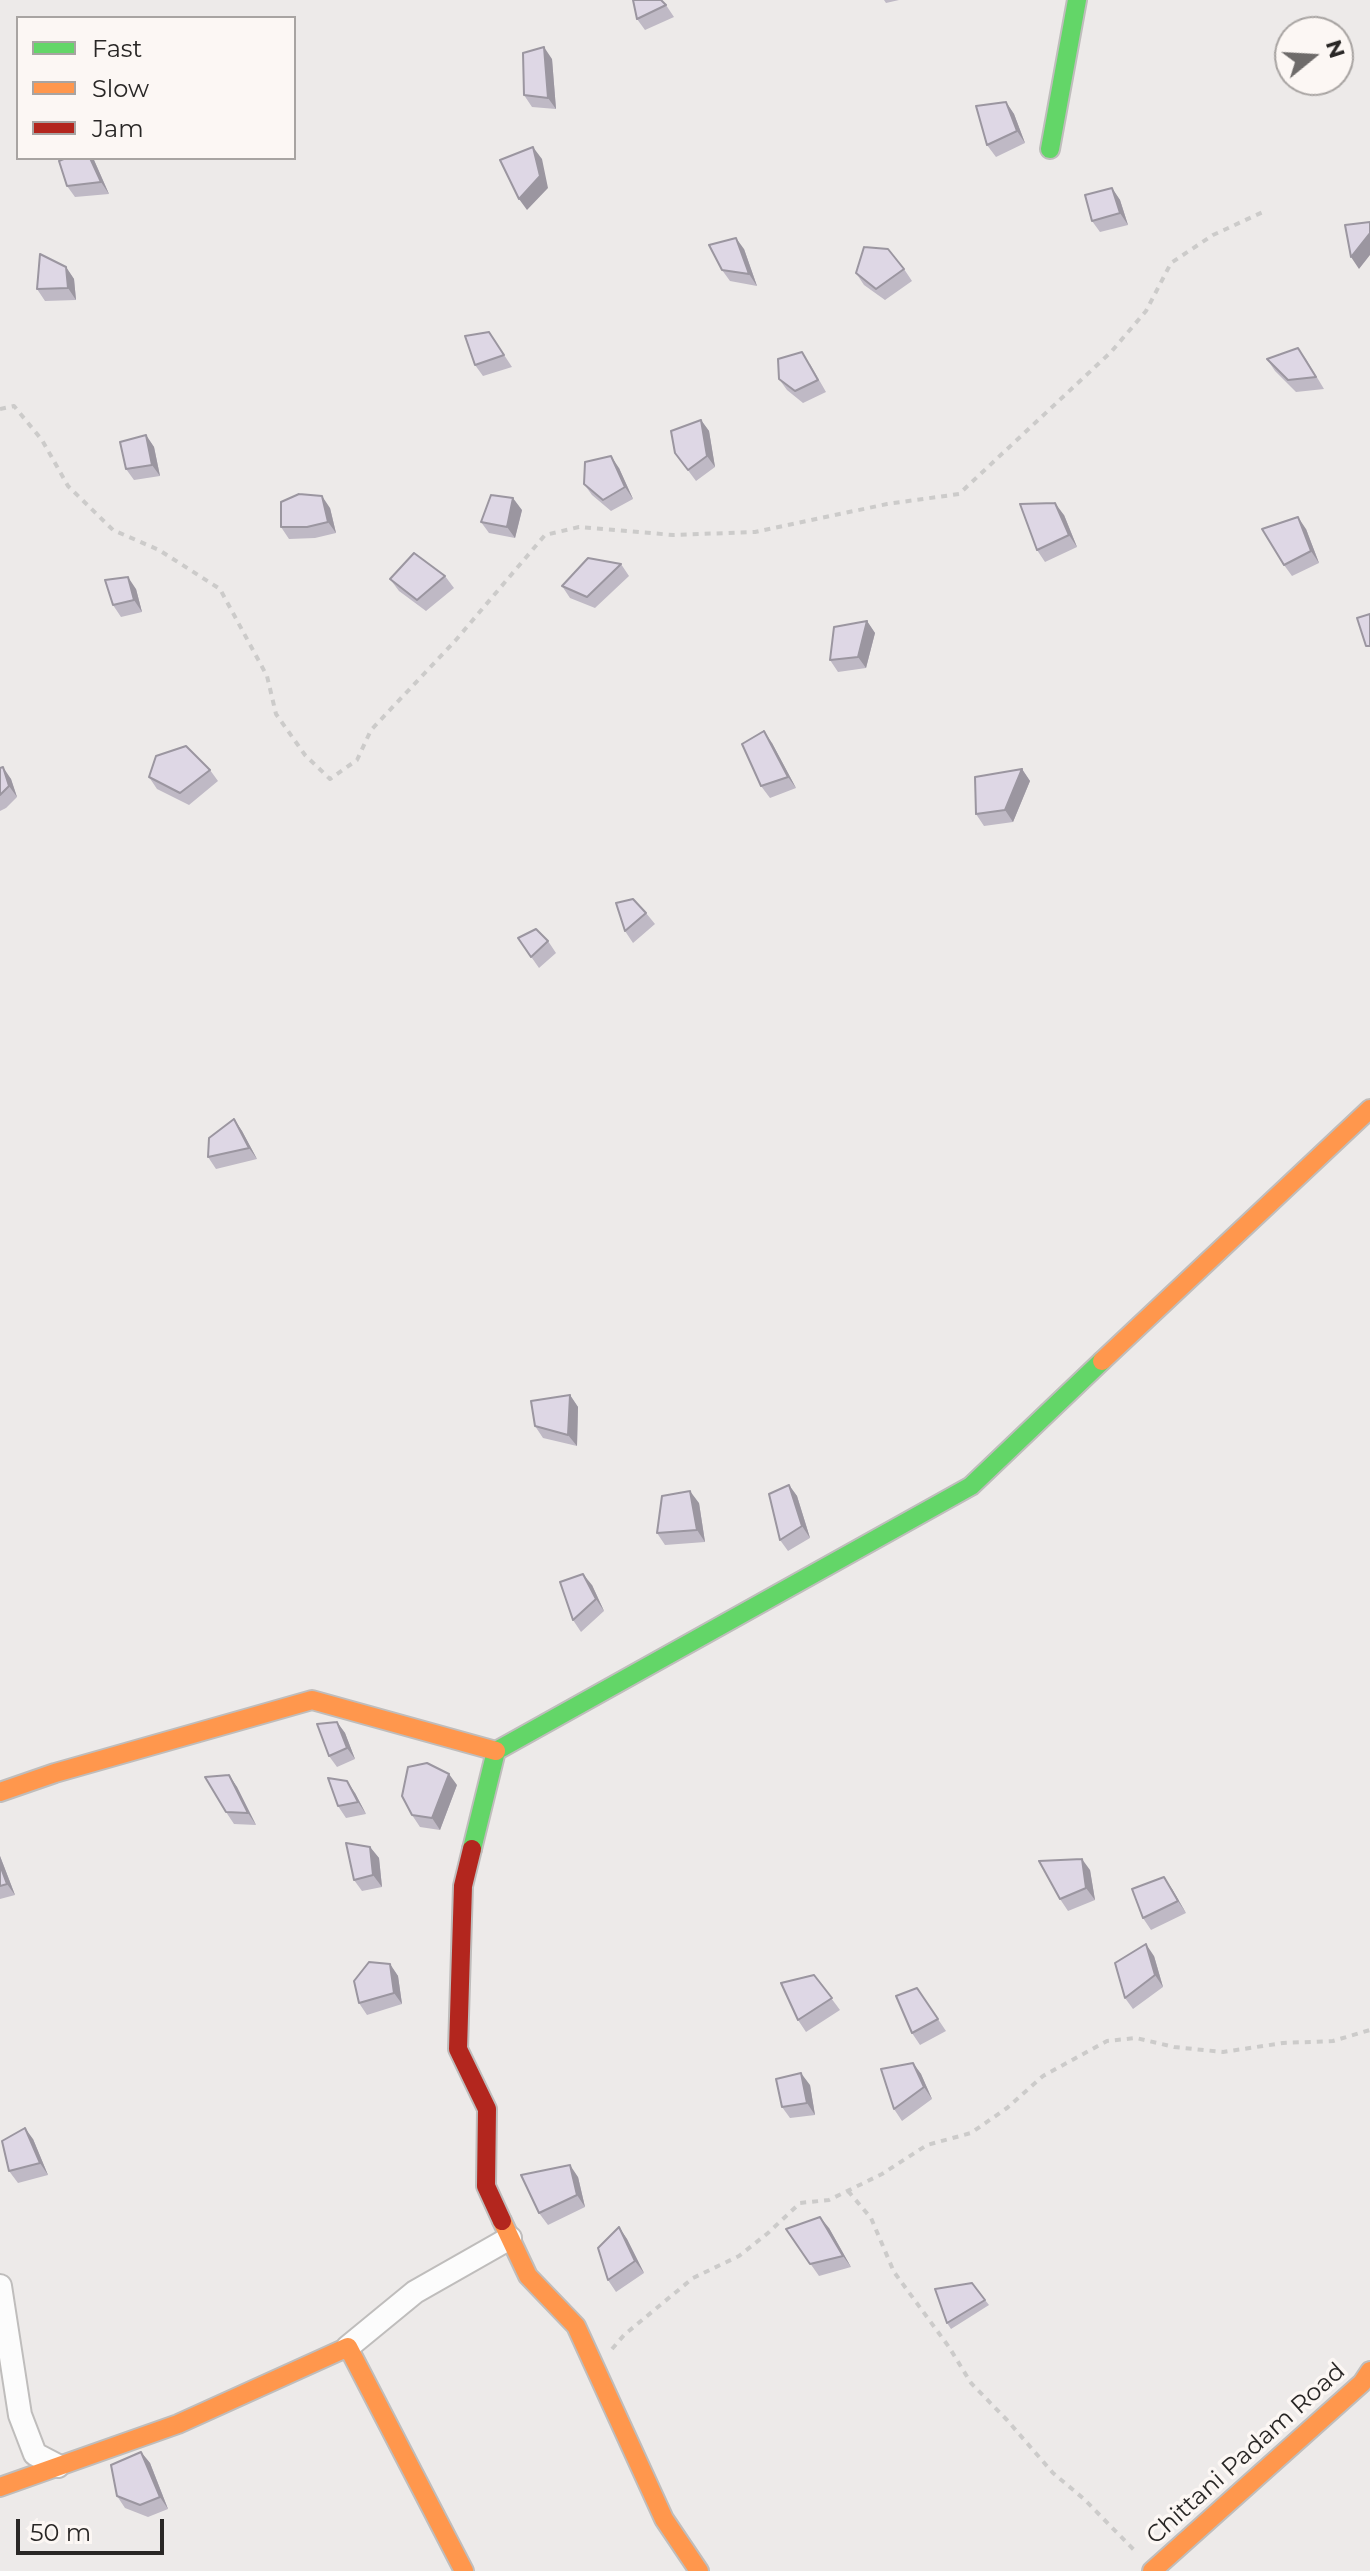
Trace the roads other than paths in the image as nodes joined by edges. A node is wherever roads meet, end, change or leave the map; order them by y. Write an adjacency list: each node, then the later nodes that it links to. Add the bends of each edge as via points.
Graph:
1 (1077, 0): 2 (street)
2 (1050, 149)
3 (1370, 1109): 4 (street, via 971,1486)
4 (496, 1751): 5 (street, via 312,1700); 6 (street, via 463,1886 458,2049 487,2109 486,2186)
5 (0, 1792)
6 (510, 2238): 8 (street, via 415,2292); 13 (street, via 528,2276 576,2326 664,2519)
7 (0, 2286): 10 (street, via 20,2415 35,2454)
8 (348, 2347): 10 (street, via 178,2424); 12 (street)
9 (1370, 2371): 14 (street, Chittani Padam Road)
10 (58, 2466): 11 (street)
11 (0, 2487)
12 (464, 2571)
13 (699, 2571)
14 (1152, 2571)

